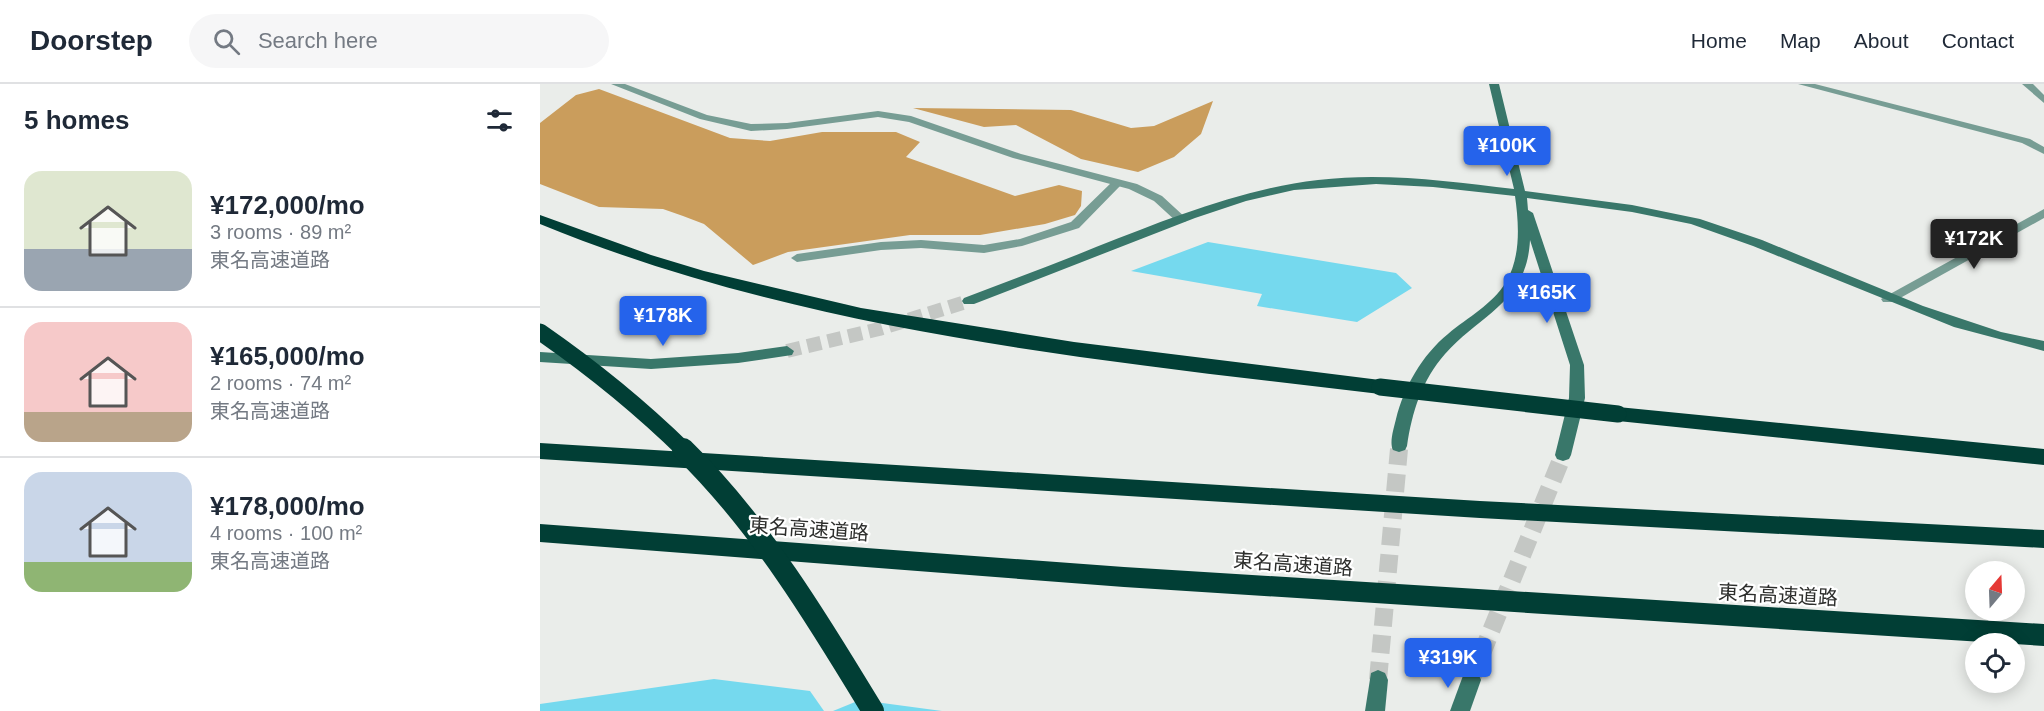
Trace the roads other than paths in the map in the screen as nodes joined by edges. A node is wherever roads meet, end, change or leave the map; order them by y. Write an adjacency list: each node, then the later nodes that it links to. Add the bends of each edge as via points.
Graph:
1 (616, 84): 7 (street, via 733,125 791,125 881,114 909,119 1015,155)
2 (1494, 84): 8 (street)
3 (1803, 84): 6 (street, via 2026,141)
4 (2027, 84): 5 (street)
5 (2044, 100)
6 (2044, 150)
7 (1117, 183): 11 (street, via 1152,195); 12 (street, via 1076,225 1022,243 975,249 903,244)
8 (1519, 194): 11 (street, via 1410,182 1322,183 1251,196); 13 (street, via 1642,211 1712,227 1761,244); 19 (street, via 1524,243 1519,270 1501,299 1428,364 1406,411); 21 (street, via 1576,365 1577,398)
9 (2044, 213): 13 (street)
10 (540, 219): 22 (highway, bridge, via 695,276 828,308 1044,344 1618,414)
11 (1181, 219): 14 (street)
12 (797, 258)
13 (1888, 300): 16 (street, via 1965,328)
14 (969, 301)
15 (540, 332): 28 (highway, bridge, via 620,389 725,493 782,566)
16 (2044, 346)
17 (787, 351): 18 (street, via 651,364)
18 (540, 357)
19 (1400, 446)
20 (540, 451): 24 (highway, via 1800,528)
21 (1563, 455)
22 (2044, 457)
23 (540, 533): 25 (highway, 東名高速道路, via 1124,577)
24 (2044, 539)
25 (2044, 635)
26 (1471, 680): 30 (street)
27 (1378, 681): 29 (street)
28 (873, 711)
29 (1376, 711)
30 (1460, 711)

